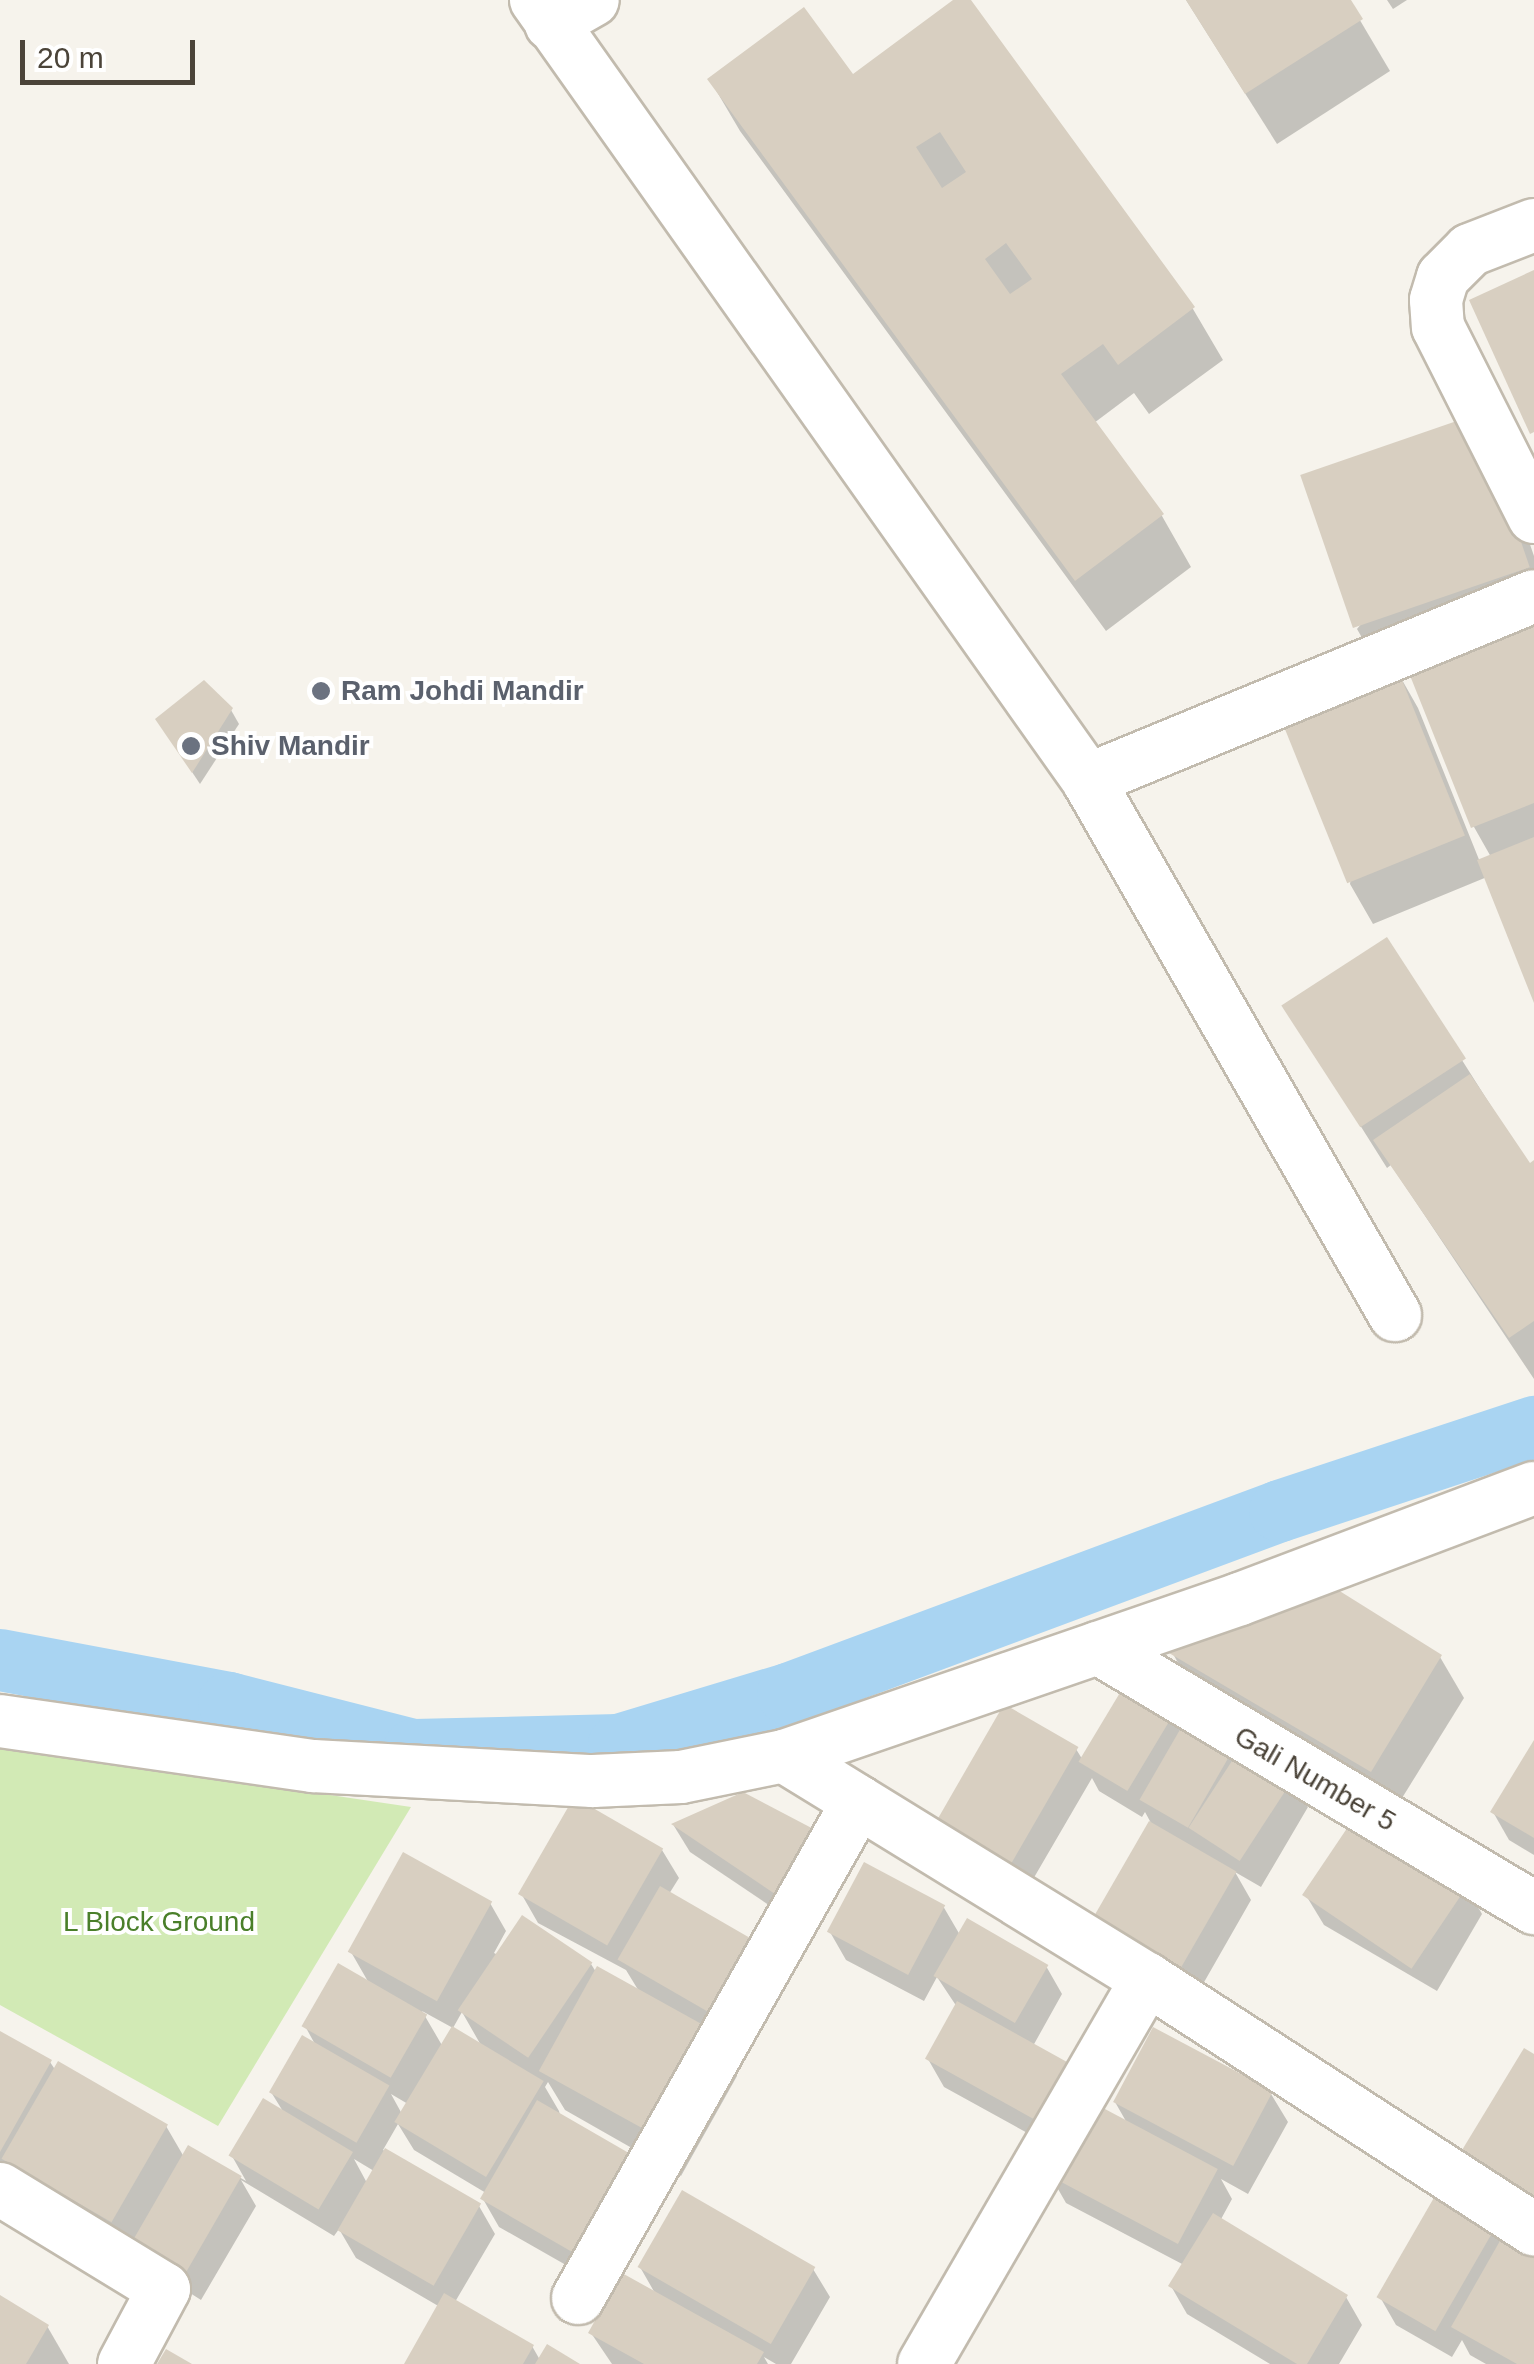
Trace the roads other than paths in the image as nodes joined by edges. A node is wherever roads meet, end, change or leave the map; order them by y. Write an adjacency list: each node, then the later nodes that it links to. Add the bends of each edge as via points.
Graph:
1 (560, 8): 5 (street)
2 (1534, 225): 3 (street, via 1470,250 1442,277 1436,300 1438,327)
3 (1534, 517)
4 (1534, 596): 5 (street)
5 (1088, 780): 6 (street)
6 (1394, 1315)
7 (1534, 1488): 8 (street)
8 (1098, 1648): 10 (street); 12 (street, Gali Number 5)
9 (0, 1721): 10 (street, via 313,1766 593,1782 680,1777)
10 (784, 1756): 11 (street)
11 (858, 1802): 13 (street); 16 (street)
12 (1534, 1908)
13 (1147, 1979): 15 (street); 18 (street)
14 (0, 2190): 17 (street, via 164,2289)
15 (1534, 2229)
16 (578, 2298)
17 (124, 2364)
18 (924, 2364)

